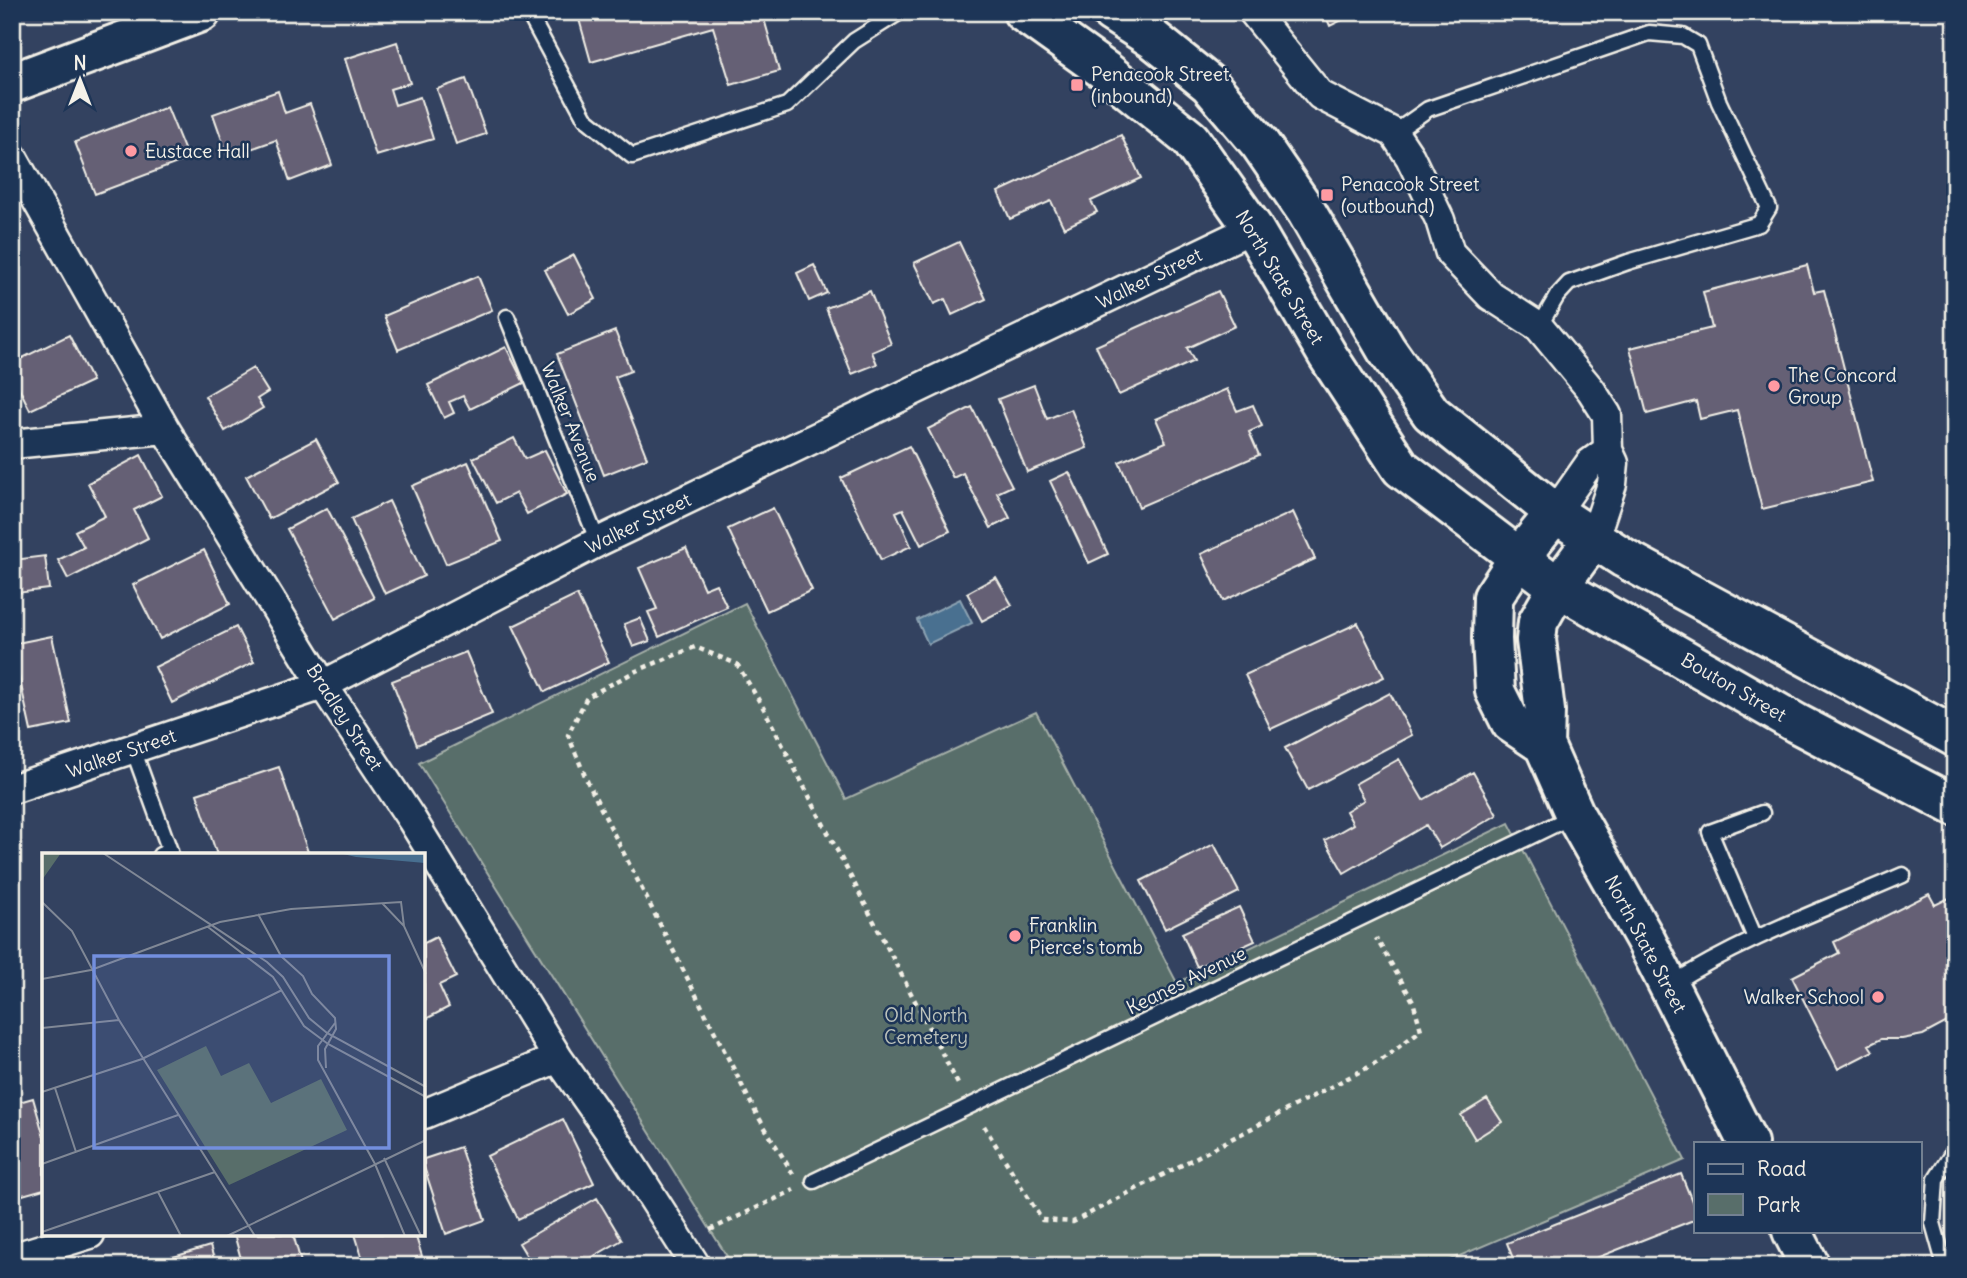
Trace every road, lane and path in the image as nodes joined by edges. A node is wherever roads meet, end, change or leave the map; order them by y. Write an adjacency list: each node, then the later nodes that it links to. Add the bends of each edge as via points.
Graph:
1 (201, 12): 7 (main road)
2 (528, 12): 3 (lane, via 585,118 632,156 787,105 854,41)
3 (900, 12)
4 (1023, 12): 10 (main road, North State Street, via 1190,139)
5 (1111, 12): 16 (main road, via 1209,84 1260,144 1306,211 1386,349 1431,413)
6 (1253, 12): 8 (street, via 1320,94)
7 (12, 83)
8 (1394, 132): 12 (street, via 1440,220 1450,253 1491,296); 12 (lane, via 1428,109 1649,33 1683,36 1698,45 1719,102 1769,208 1759,224 1569,283)
9 (12, 156): 13 (street, Bradley Street)
10 (1253, 228): 18 (street, Walker Street); 19 (main road, North State Street, via 1401,468)
11 (507, 317): 18 (lane, Walker Avenue)
12 (1539, 327): 15 (street, via 1607,415)
13 (165, 429): 14 (street); 21 (street, Bradley Street)
14 (12, 444)
15 (1608, 450): 16 (street, via 1590,463); 17 (street, via 1614,463 1612,484)
16 (1555, 513): 17 (main road); 19 (main road)
17 (1594, 538): 20 (main road, North State Street); 22 (main road)
18 (598, 542): 21 (street, Walker Street)
19 (1518, 559): 20 (main road, Bouton Street); 23 (main road, via 1493,597 1495,691 1511,723)
20 (1558, 587): 23 (main road, North State Street, via 1538,622 1536,640 1545,710); 26 (main road, Bouton Street, via 1796,723)
21 (323, 685): 24 (street, Walker Street); 34 (street, Bradley Street)
22 (1955, 737)
23 (1544, 745): 28 (main road, North State Street)
24 (133, 749): 25 (street, Walker Street); 29 (lane, via 170,851)
25 (12, 789)
26 (1955, 806)
27 (1762, 813): 32 (lane, via 1710,832)
28 (1575, 815): 31 (lane, Keanes Avenue); 33 (main road, North State Street)
29 (165, 853)
30 (1903, 875): 32 (lane)
31 (1363, 916): 35 (lane, Keanes Avenue); 35 (path, via 1413,1001 1421,1030 1380,1061 1073,1222 1042,1220)
32 (1755, 938): 33 (lane)
33 (1669, 985): 37 (main road, North State Street)
34 (558, 1058): 36 (street); 42 (street, Bradley Street)
35 (970, 1104): 39 (lane, Keanes Avenue); 39 (path, via 737,664 695,647 636,671 587,697 568,736 756,1113 791,1174)
36 (425, 1114)
37 (1748, 1142)
38 (1955, 1149): 45 (lane, via 1936,1179 1933,1223)
39 (814, 1181): 42 (path)
40 (1793, 1232): 44 (main road)
41 (84, 1236): 43 (street)
42 (689, 1255)
43 (12, 1258)
44 (1810, 1266)
45 (1945, 1266)

